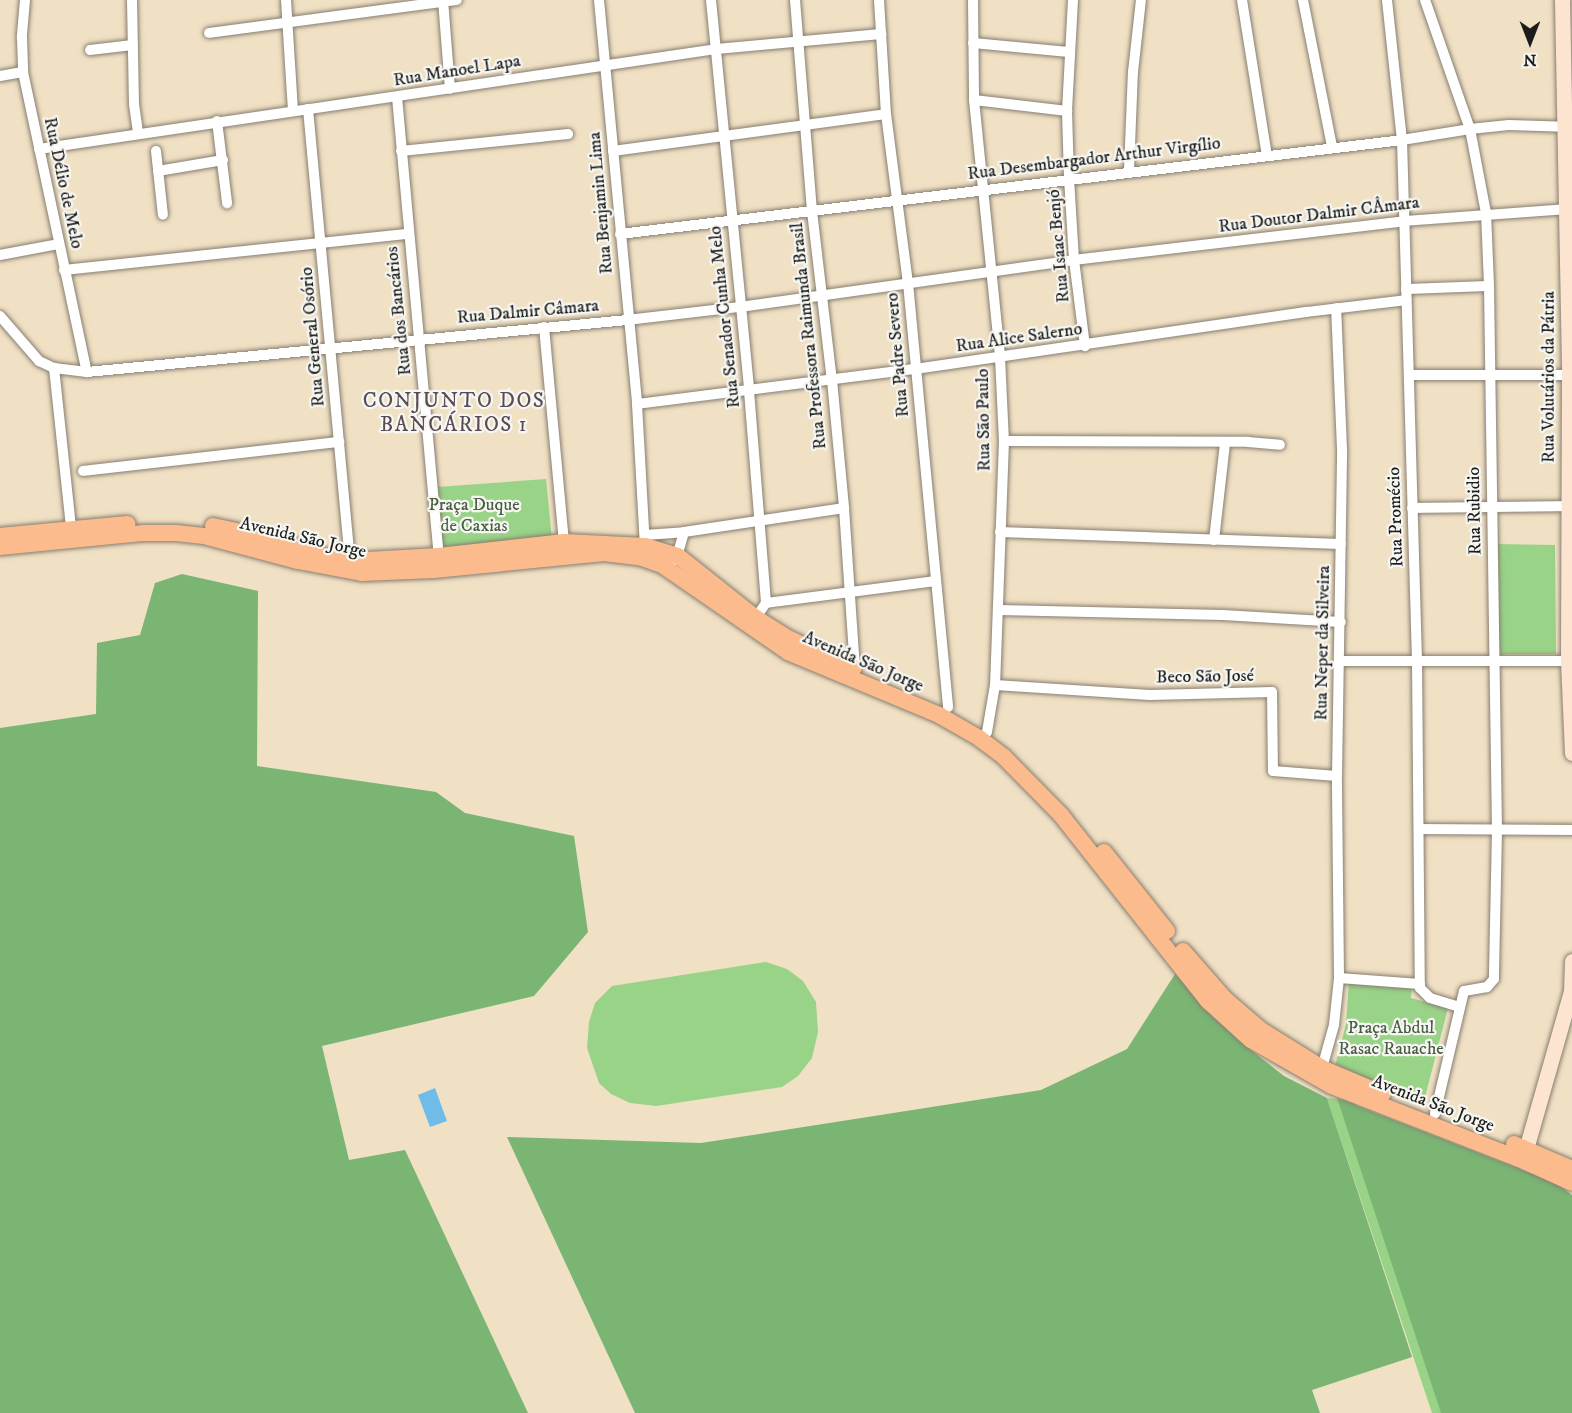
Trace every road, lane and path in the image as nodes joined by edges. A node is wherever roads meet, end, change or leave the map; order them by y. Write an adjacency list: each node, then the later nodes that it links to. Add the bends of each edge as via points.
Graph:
1 (24, 0): 28 (street, Rua Délio de Melo)
2 (132, 0): 23 (street)
3 (286, 0): 18 (street)
4 (457, 0): 17 (street)
5 (599, 0): 27 (street, Rua Benjamin Lima)
6 (711, 0): 24 (street, Rua Senador Cunha Melo)
7 (795, 0): 21 (street, Rua Professora Raimunda Brasil)
8 (879, 0): 20 (street, Rua Padre Severo)
9 (973, 0): 22 (street, Rua São Paulo)
10 (1073, 0): 26 (street, Rua Isaac Benjó)
11 (1141, 0): 52 (street)
12 (1242, 0): 50 (street)
13 (1303, 0): 45 (street)
14 (1387, 0): 44 (street, Rua Promécio)
15 (1425, 0): 40 (street, Rua Rubidio)
16 (1562, 0): 39 (street, Rua Volutários da Pátria)
17 (444, 1): 18 (street); 30 (street)
18 (288, 22): 19 (street); 34 (street)
19 (209, 33)
20 (881, 34): 21 (street, Rua Manoel Lapa); 36 (street, Rua Padre Severo)
21 (796, 40): 24 (street, Rua Manoel Lapa); 38 (street, Rua Professora Raimunda Brasil)
22 (973, 43): 26 (street); 32 (street, Rua São Paulo)
23 (133, 45): 25 (street); 41 (street)
24 (716, 49): 27 (street, Rua Manoel Lapa); 43 (street, Rua Senador Cunha Melo)
25 (90, 50)
26 (1069, 52): 35 (street, Rua Isaac Benjó)
27 (605, 64): 30 (street, Rua Manoel Lapa); 49 (street, Rua Benjamin Lima)
28 (23, 72): 29 (street); 46 (street, Rua Délio de Melo)
29 (0, 76)
30 (450, 89): 31 (street, Rua Manoel Lapa)
31 (397, 97): 33 (street, Rua Manoel Lapa); 48 (street, Rua dos Bancários)
32 (974, 100): 35 (street); 55 (street, Rua São Paulo)
33 (309, 109): 34 (street, Rua Manoel Lapa); 66 (street, Rua General Osório)
34 (293, 111): 37 (street, Rua Manoel Lapa)
35 (1067, 111): 54 (street, Rua Isaac Benjó)
36 (886, 114): 38 (street); 56 (street, Rua Padre Severo)
37 (217, 121): 41 (street, Rua Manoel Lapa); 51 (street)
38 (804, 124): 43 (street); 59 (street, Rua Professora Raimunda Brasil)
39 (1569, 127): 40 (street, Rua Desembargador Arthur Virgílio, via 1509,125); 58 (street, Rua Volutários da Pátria)
40 (1470, 129): 44 (street, Rua Desembargador Arthur Virgílio); 60 (street, Rua Rubidio)
41 (138, 134): 46 (street, Rua Manoel Lapa)
42 (568, 134): 48 (street)
43 (724, 135): 49 (street); 62 (street, Rua Senador Cunha Melo)
44 (1402, 140): 45 (street, Rua Desembargador Arthur Virgílio); 63 (street, Rua Promécio)
45 (1332, 147): 50 (street, Rua Desembargador Arthur Virgílio)
46 (39, 149): 68 (street, Rua Délio de Melo)
47 (156, 151): 53 (street)
48 (401, 151): 64 (street, Rua dos Bancários)
49 (613, 151): 65 (street, Rua Benjamin Lima)
50 (1267, 156): 52 (street, Rua Desembargador Arthur Virgílio)
51 (223, 160): 53 (street); 57 (street)
52 (1129, 170): 54 (street, Rua Desembargador Arthur Virgílio)
53 (158, 171): 61 (street)
54 (1069, 178): 55 (street, Rua Desembargador Arthur Virgílio); 70 (street, Rua Isaac Benjó)
55 (982, 189): 56 (street, Rua Desembargador Arthur Virgílio); 72 (street, Rua São Paulo)
56 (899, 199): 59 (street, Rua Desembargador Arthur Virgílio); 73 (street, Rua Padre Severo)
57 (227, 203)
58 (1567, 209): 60 (street, Rua Doutor Dalmir CÂmara); 67 (street, Rua Volutários da Pátria)
59 (812, 211): 62 (street, Rua Desembargador Arthur Virgílio); 75 (street, Rua Professora Raimunda Brasil)
60 (1486, 213): 63 (street, Rua Doutor Dalmir CÂmara); 74 (street, Rua Rubidio)
61 (163, 215)
62 (732, 219): 65 (street, Rua Desembargador Arthur Virgílio); 77 (street, Rua Senador Cunha Melo)
63 (1404, 221): 70 (street, Rua Doutor Dalmir CÂmara); 76 (street, Rua Promécio)
64 (408, 234): 66 (street); 82 (street, Rua dos Bancários)
65 (620, 234): 80 (street, Rua Benjamin Lima)
66 (320, 242): 71 (street); 83 (street, Rua General Osório)
67 (1570, 243): 90 (street, Rua Volutários da Pátria)
68 (58, 244): 69 (street); 71 (street, Rua Délio de Melo)
69 (0, 255)
70 (1074, 260): 72 (street, Rua Dalmir Câmara); 84 (street, Rua Isaac Benjó)
71 (64, 270): 88 (street, Rua Délio de Melo)
72 (990, 272): 73 (street, Rua Dalmir Câmara); 85 (street, Rua São Paulo)
73 (908, 283): 75 (street, Rua Dalmir Câmara); 87 (street, Rua Padre Severo)
74 (1489, 286): 76 (street, Rua Alice Salerno); 91 (street, Rua Rubidio)
75 (823, 295): 77 (street, Rua Dalmir Câmara); 92 (street, Rua Professora Raimunda Brasil)
76 (1406, 295): 78 (street, Rua Alice Salerno); 89 (street, Rua Promécio)
77 (740, 307): 80 (street, Rua Dalmir Câmara); 93 (street, Rua Senador Cunha Melo)
78 (1336, 308): 84 (street, Rua Alice Salerno); 112 (street, Rua Neper da Silveira, via 1342,449)
79 (1, 319): 86 (street, Rua Dalmir Câmara, via 32,356)
80 (627, 320): 81 (street, Rua Dalmir Câmara); 94 (street, Rua Benjamin Lima)
81 (544, 327): 82 (street, Rua Dalmir Câmara); 111 (street)
82 (418, 339): 83 (street, Rua Dalmir Câmara); 114 (street, Rua dos Bancários)
83 (332, 346): 88 (street, Rua Dalmir Câmara); 96 (street, Rua General Osório)
84 (1085, 346): 85 (street, Rua Alice Salerno)
85 (1000, 357): 87 (street, Rua Alice Salerno); 95 (street, Rua São Paulo)
86 (54, 368): 88 (street, Rua Dalmir Câmara); 105 (street)
87 (915, 369): 92 (street, Rua Alice Salerno); 117 (street, Rua Padre Severo)
88 (87, 372)
89 (1409, 375): 91 (street); 103 (street, Rua Promécio)
90 (1570, 375): 91 (street); 101 (street, Rua Volutários da Pátria)
91 (1489, 376): 100 (street, Rua Rubidio)
92 (832, 380): 93 (street, Rua Alice Salerno); 102 (street, Rua Professora Raimunda Brasil)
93 (749, 391): 94 (street, Rua Alice Salerno); 104 (street, Rua Senador Cunha Melo)
94 (637, 404): 109 (street, Rua Benjamin Lima)
95 (1004, 441): 97 (street); 107 (street, Rua São Paulo)
96 (339, 442): 99 (street); 115 (street, Rua General Osório)
97 (1225, 443): 98 (street); 110 (street)
98 (1280, 445)
99 (82, 471)
100 (1492, 505): 101 (street); 103 (street); 125 (street, Rua Rubidio)
101 (1570, 506): 126 (street, Rua Volutários da Pátria)
102 (844, 508): 104 (street); 118 (street, Rua Professora Raimunda Brasil)
103 (1412, 508): 124 (street, Rua Promécio)
104 (758, 520): 106 (street); 119 (street, Rua Senador Cunha Melo)
105 (71, 527): 108 (main road, Avenida São Jorge); 115 (main road, Avenida São Jorge, via 158,522 203,524)
106 (684, 532): 109 (street); 116 (street)
107 (1000, 532): 110 (street); 120 (street, Rua São Paulo)
108 (0, 536)
109 (645, 540): 111 (main road, Avenida São Jorge); 116 (main road, Avenida São Jorge)
110 (1214, 540): 112 (street)
111 (564, 542): 114 (main road, Avenida São Jorge)
112 (1341, 544): 122 (street, Rua Neper da Silveira)
113 (0, 547): 116 (main road, Avenida São Jorge, via 144,532 204,536 362,573 604,553)
114 (439, 556): 115 (main road, Avenida São Jorge)
115 (350, 561)
116 (676, 563): 121 (main road, Avenida São Jorge)
117 (935, 581): 118 (street); 129 (street, Rua Padre Severo)
118 (850, 591): 119 (street); 127 (street, Rua Professora Raimunda Brasil)
119 (766, 603): 121 (street)
120 (999, 610): 122 (street); 128 (street, Rua São Paulo)
121 (752, 622): 127 (main road, Avenida São Jorge); 145 (main road, Avenida São Jorge, via 788,652 939,715 1004,757 1061,815 1208,1001 1259,1046 1332,1086)
122 (1341, 622): 123 (street, Rua Neper da Silveira)
123 (1341, 661): 124 (street); 132 (street, Rua Neper da Silveira)
124 (1417, 661): 125 (street); 133 (street, Rua Promécio)
125 (1492, 661): 126 (street); 134 (street, Rua Rubidio)
126 (1570, 661): 131 (street, Rua Volutários da Pátria)
127 (855, 669): 129 (main road, Avenida São Jorge)
128 (996, 685): 130 (street, Rua São Paulo); 132 (street, Beco São José, via 1150,695 1272,692 1274,771)
129 (948, 707): 130 (main road, Avenida São Jorge)
130 (987, 732): 141 (main road, Avenida São Jorge, via 1027,764 1061,800 1225,999 1261,1030)
131 (1572, 753)
132 (1337, 776): 137 (street, Rua Neper da Silveira)
133 (1420, 829): 134 (street); 138 (street, Rua Promécio)
134 (1497, 830): 135 (street); 140 (street, Rua Rubidio, via 1494,979 1487,987 1466,990)
135 (1572, 830)
136 (1572, 961): 139 (street)
137 (1339, 978): 138 (street); 141 (street, Rua Neper da Silveira, via 1334,1025)
138 (1420, 984): 140 (street, via 1425,996)
139 (1572, 991): 143 (street)
140 (1460, 1006): 142 (street)
141 (1322, 1068): 142 (main road, Avenida São Jorge)
142 (1435, 1114): 143 (main road, Avenida São Jorge)
143 (1526, 1149): 144 (main road, Avenida São Jorge)
144 (1572, 1169)
145 (1572, 1183)

